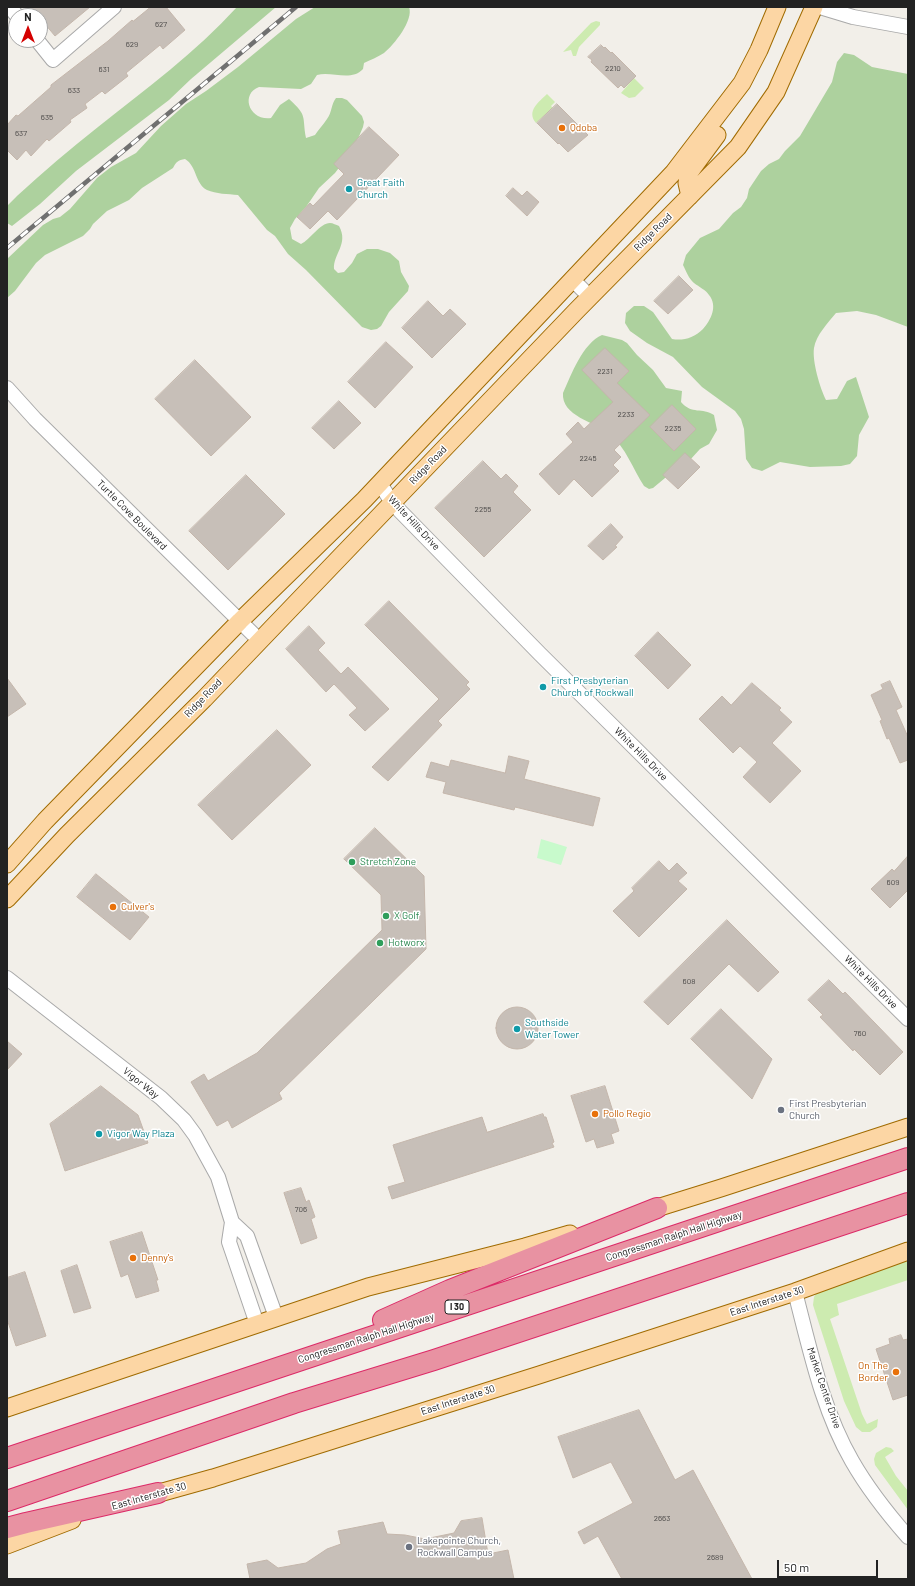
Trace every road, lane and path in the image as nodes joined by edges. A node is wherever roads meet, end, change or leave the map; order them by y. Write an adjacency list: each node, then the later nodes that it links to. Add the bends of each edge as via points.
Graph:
1 (114, 7): 6 (street, via 53,60)
2 (777, 7): 7 (main road)
3 (814, 7): 8 (main road, Ridge Road, via 776,92 738,147)
4 (820, 7): 5 (street, via 853,17)
5 (908, 27)
6 (43, 48)
7 (742, 83): 8 (main road, via 730,117 689,173 687,183); 9 (main road, via 674,172)
8 (690, 196): 10 (main road, Ridge Road)
9 (573, 280): 10 (street); 12 (main road)
10 (590, 297): 13 (main road, Ridge Road)
11 (7, 388): 14 (street, Turtle Cove Boulevard, via 35,419)
12 (380, 484): 13 (street, White Hills Drive); 14 (main road)
13 (392, 502): 15 (main road, Ridge Road); 19 (street, White Hills Drive, via 540,654)
14 (240, 622): 15 (street, Turtle Cove Boulevard); 16 (main road, via 45,821)
15 (259, 640): 17 (main road, Ridge Road)
16 (7, 864)
17 (7, 899)
18 (7, 978): 24 (street, Vigor Way, via 133,1076 184,1120 218,1177)
19 (908, 1019)
20 (908, 1126): 23 (main road)
21 (908, 1158): 29 (highway, Congressman Ralph Hall Highway / I 30)
22 (908, 1203): 33 (highway, via 434,1360 294,1403)
23 (657, 1208): 27 (main road, via 525,1247 368,1287); 29 (highway, via 450,1290)
24 (232, 1222): 27 (street, Vigor Way, via 247,1236); 28 (street, Vigor Way, via 229,1242)
25 (908, 1251): 26 (main road, East Interstate 30)
26 (795, 1292): 32 (main road, East Interstate 30, via 319,1445); 35 (street, Market Center Drive, via 816,1372 833,1422 856,1468 882,1506)
27 (276, 1317): 28 (main road)
28 (257, 1324): 30 (main road)
29 (285, 1364): 31 (highway, Congressman Ralph Hall Highway / I 30)
30 (7, 1408)
31 (7, 1458)
32 (158, 1493): 34 (highway); 36 (main road, East Interstate 30, via 68,1521)
33 (7, 1501)
34 (7, 1528)
35 (908, 1537)
36 (7, 1545)

